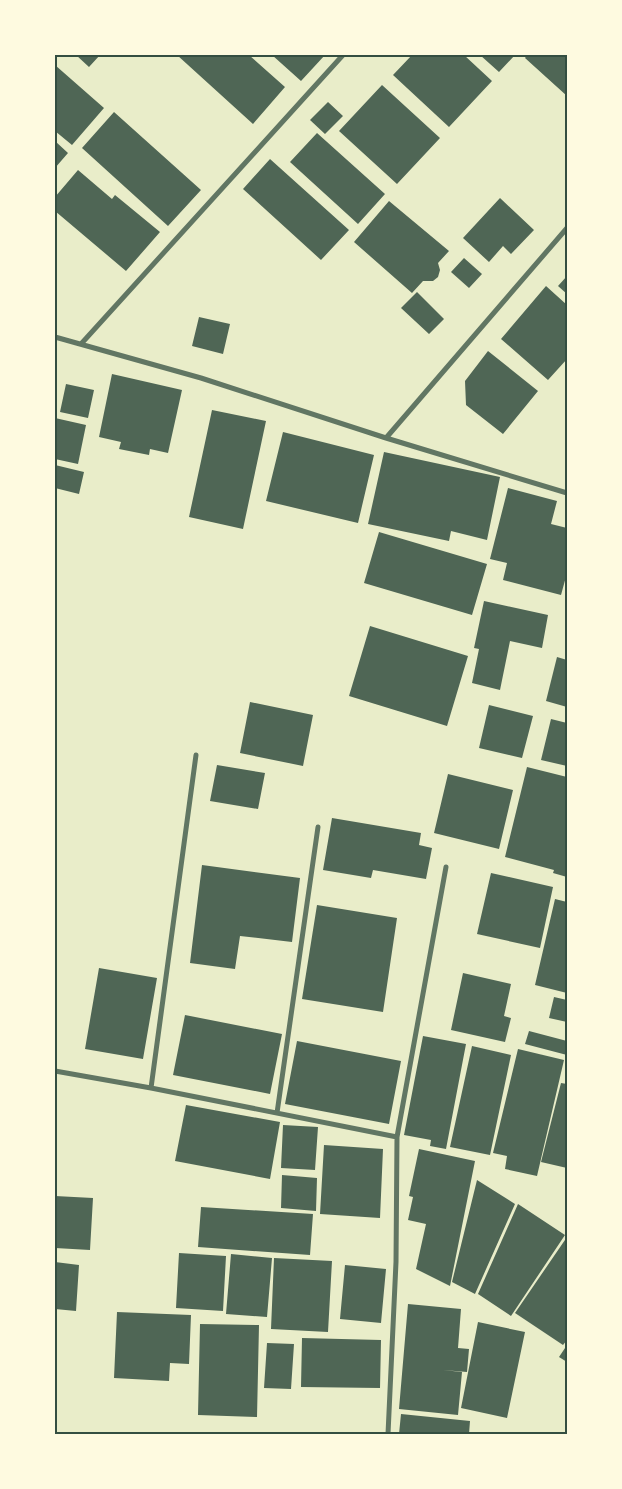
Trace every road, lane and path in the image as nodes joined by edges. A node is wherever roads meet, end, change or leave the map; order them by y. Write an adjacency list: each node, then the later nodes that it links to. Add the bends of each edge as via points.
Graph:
1 (343, 55): 4 (street)
2 (567, 228): 5 (street)
3 (55, 337): 4 (street)
4 (81, 344): 5 (street, via 201,378)
5 (386, 438): 6 (street)
6 (567, 492)
7 (196, 755): 11 (street)
8 (318, 827): 12 (street)
9 (446, 866): 13 (street)
10 (55, 1071): 11 (street)
11 (151, 1088): 12 (street)
12 (277, 1113): 13 (street)
13 (397, 1137): 14 (street, via 396,1262)
14 (388, 1434)

